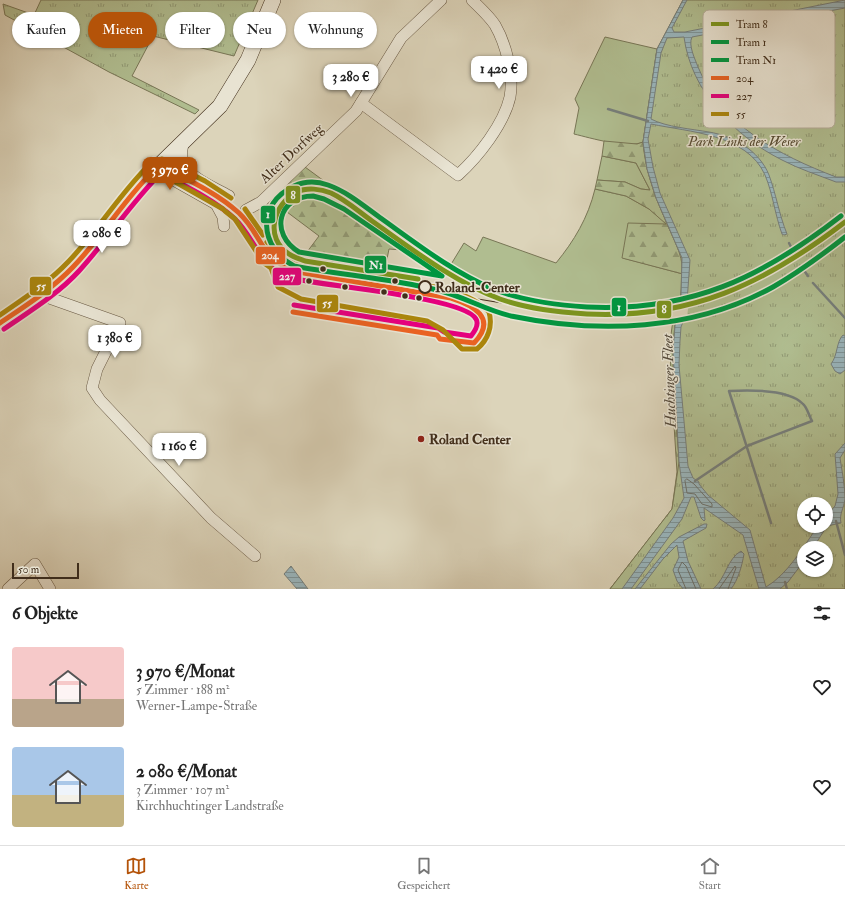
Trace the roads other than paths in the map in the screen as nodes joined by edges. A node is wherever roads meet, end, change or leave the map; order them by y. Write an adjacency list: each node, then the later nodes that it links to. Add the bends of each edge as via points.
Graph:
1 (273, 0): 5 (main road, via 248,60 227,97)
2 (441, 0): 4 (street, Alter Dorfweg, via 401,38)
3 (472, 0): 4 (street, via 494,25 504,44 511,89 508,104 476,159 458,175)
4 (361, 103): 8 (street, Alter Dorfweg, via 334,133 260,202)
5 (183, 144): 6 (main road); 7 (street, via 180,153 184,168)
6 (154, 169): 9 (street, via 216,204 223,217); 10 (main road, via 129,195 72,268)
7 (229, 196)
8 (246, 210)
9 (224, 226)
10 (41, 295): 11 (main road); 12 (street, via 120,323 97,369 92,388 100,400 211,518)
11 (0, 323)
12 (255, 556)
13 (8, 589): 14 (street, via 36,564)
14 (50, 589)

